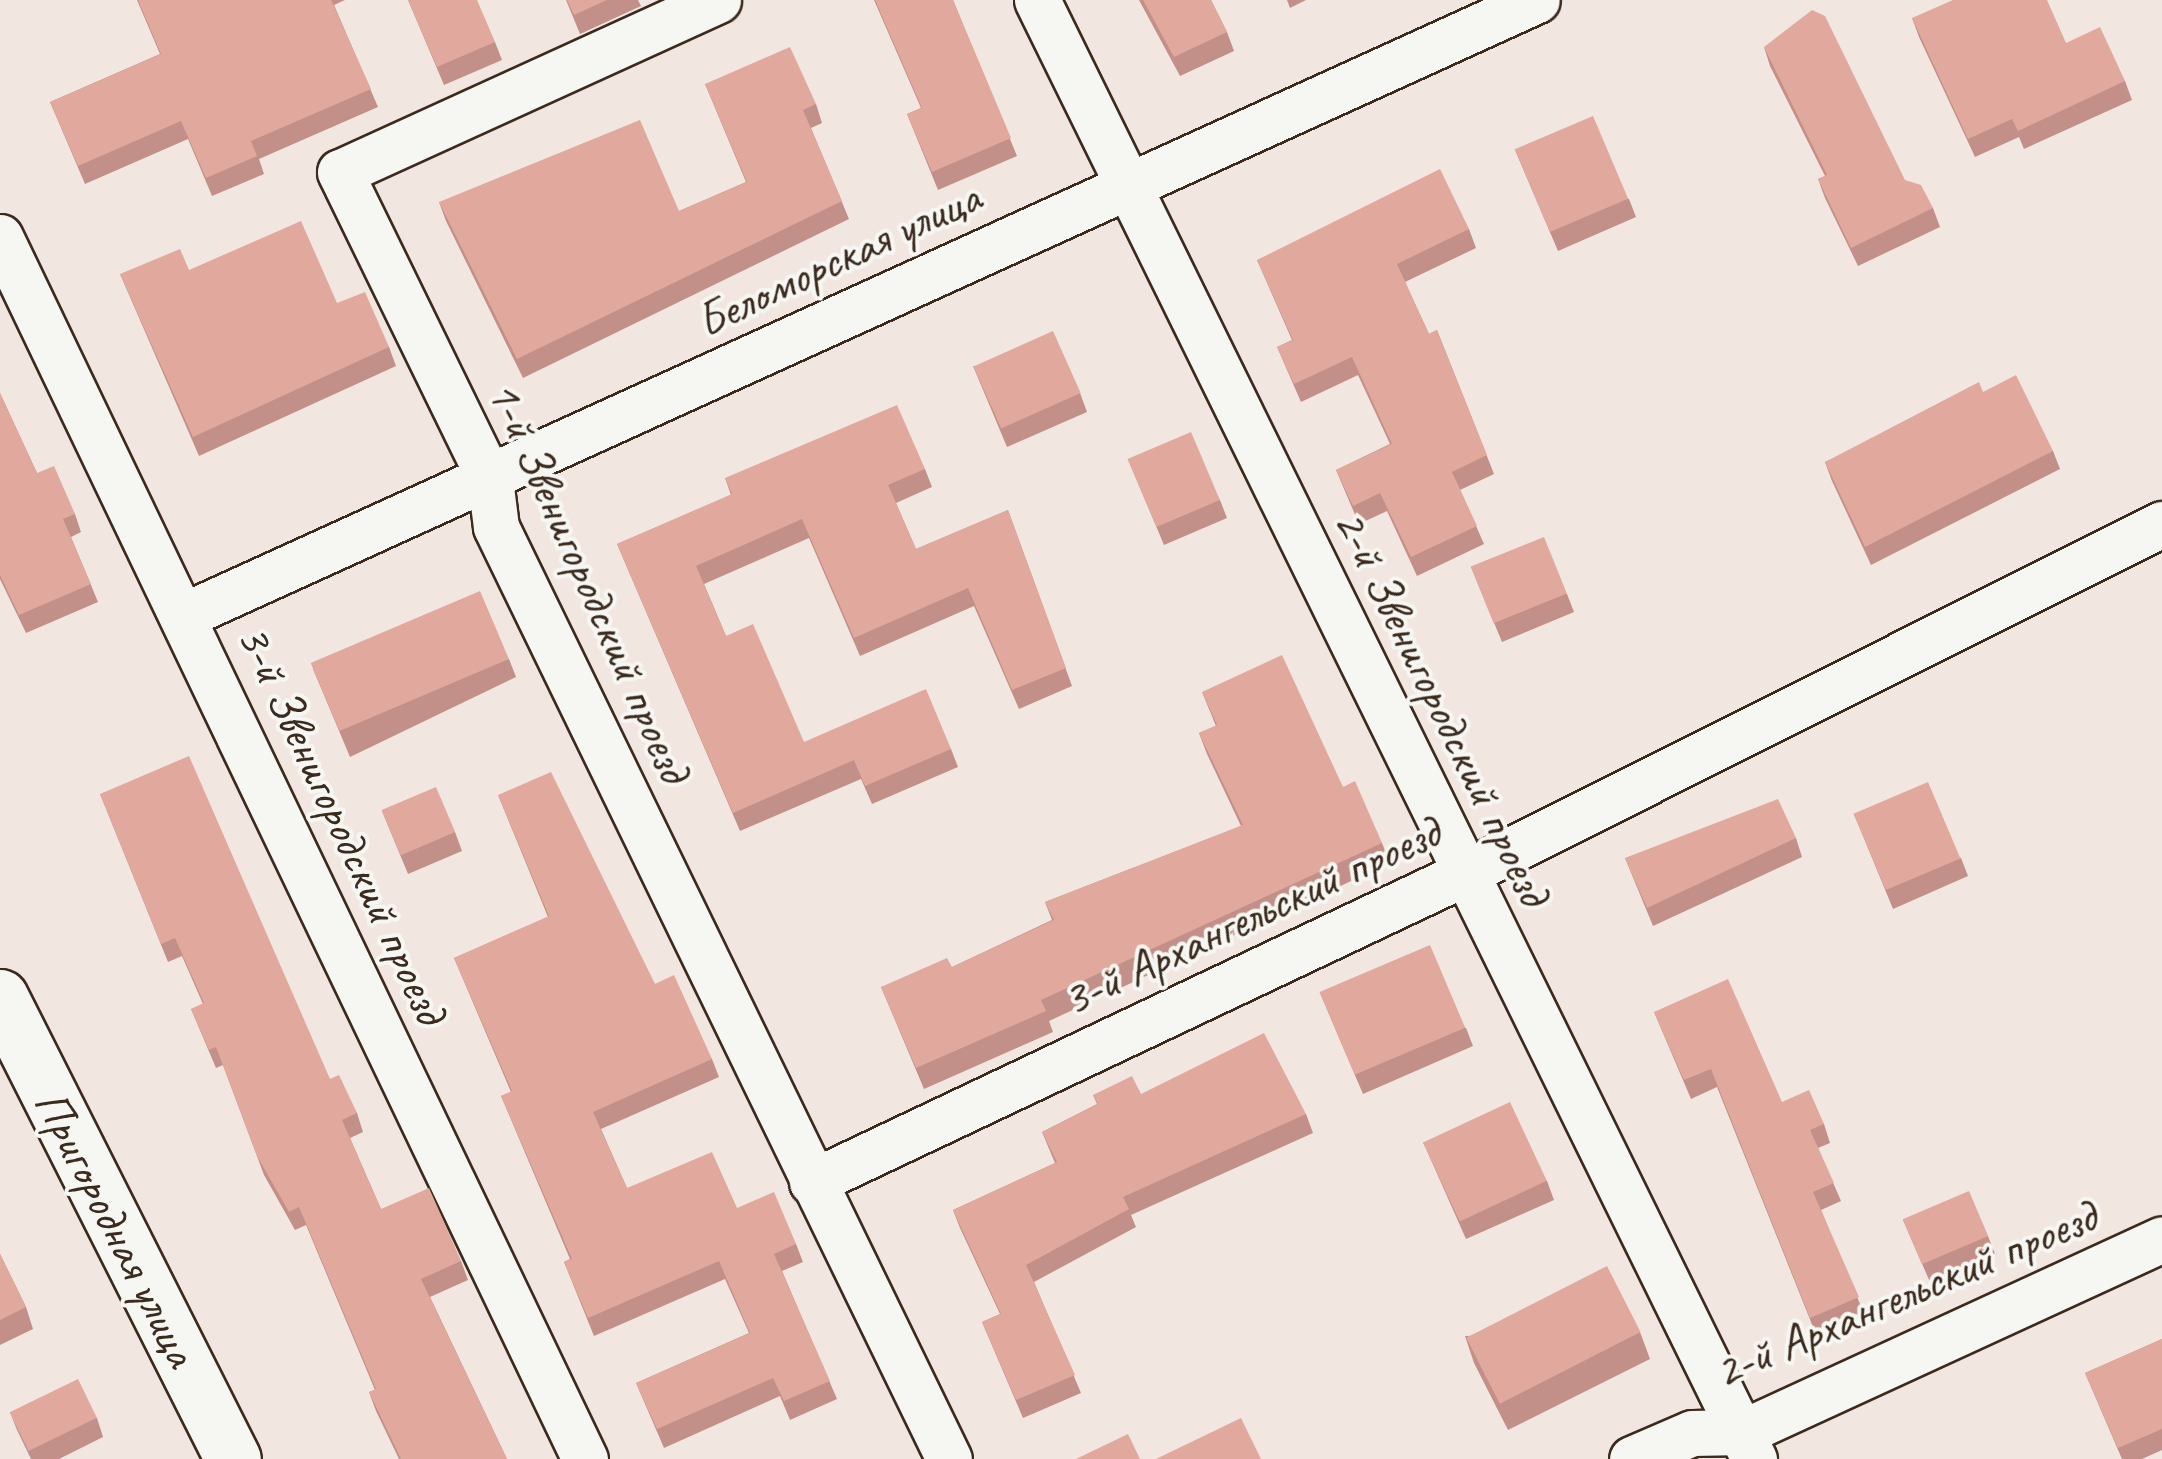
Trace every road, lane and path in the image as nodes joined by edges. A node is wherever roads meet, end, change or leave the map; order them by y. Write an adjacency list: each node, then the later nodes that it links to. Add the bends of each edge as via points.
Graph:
1 (718, 0): 6 (street, 1-й Звенигородский проезд, via 340,172)
2 (1037, 0): 4 (street, 2-й Звенигородский проезд)
3 (1537, 0): 4 (street, Беломорская улица)
4 (1131, 180): 6 (street, Беломорская улица); 9 (street, 2-й Звенигородский проезд)
5 (0, 237): 8 (street, 3-й Звенигородский проезд)
6 (490, 479): 8 (street, Беломорская улица); 11 (street, 1-й Звенигородский проезд, via 496,528)
7 (2162, 524): 9 (street, 3-й Архангельский проезд)
8 (185, 615): 15 (street, 3-й Звенигородский проезд)
9 (1463, 874): 11 (street, 3-й Архангельский проезд); 13 (street, 2-й Звенигородский проезд)
10 (0, 997): 14 (street, Пригородная улица)
11 (812, 1182): 16 (street, 1-й Звенигородский проезд)
12 (2162, 1239): 13 (street, 2-й Архангельский проезд)
13 (1748, 1446): 17 (street, 2-й Архангельский проезд, via 1692,1433)
14 (233, 1459)
15 (585, 1459)
16 (948, 1459)
17 (1632, 1459)

